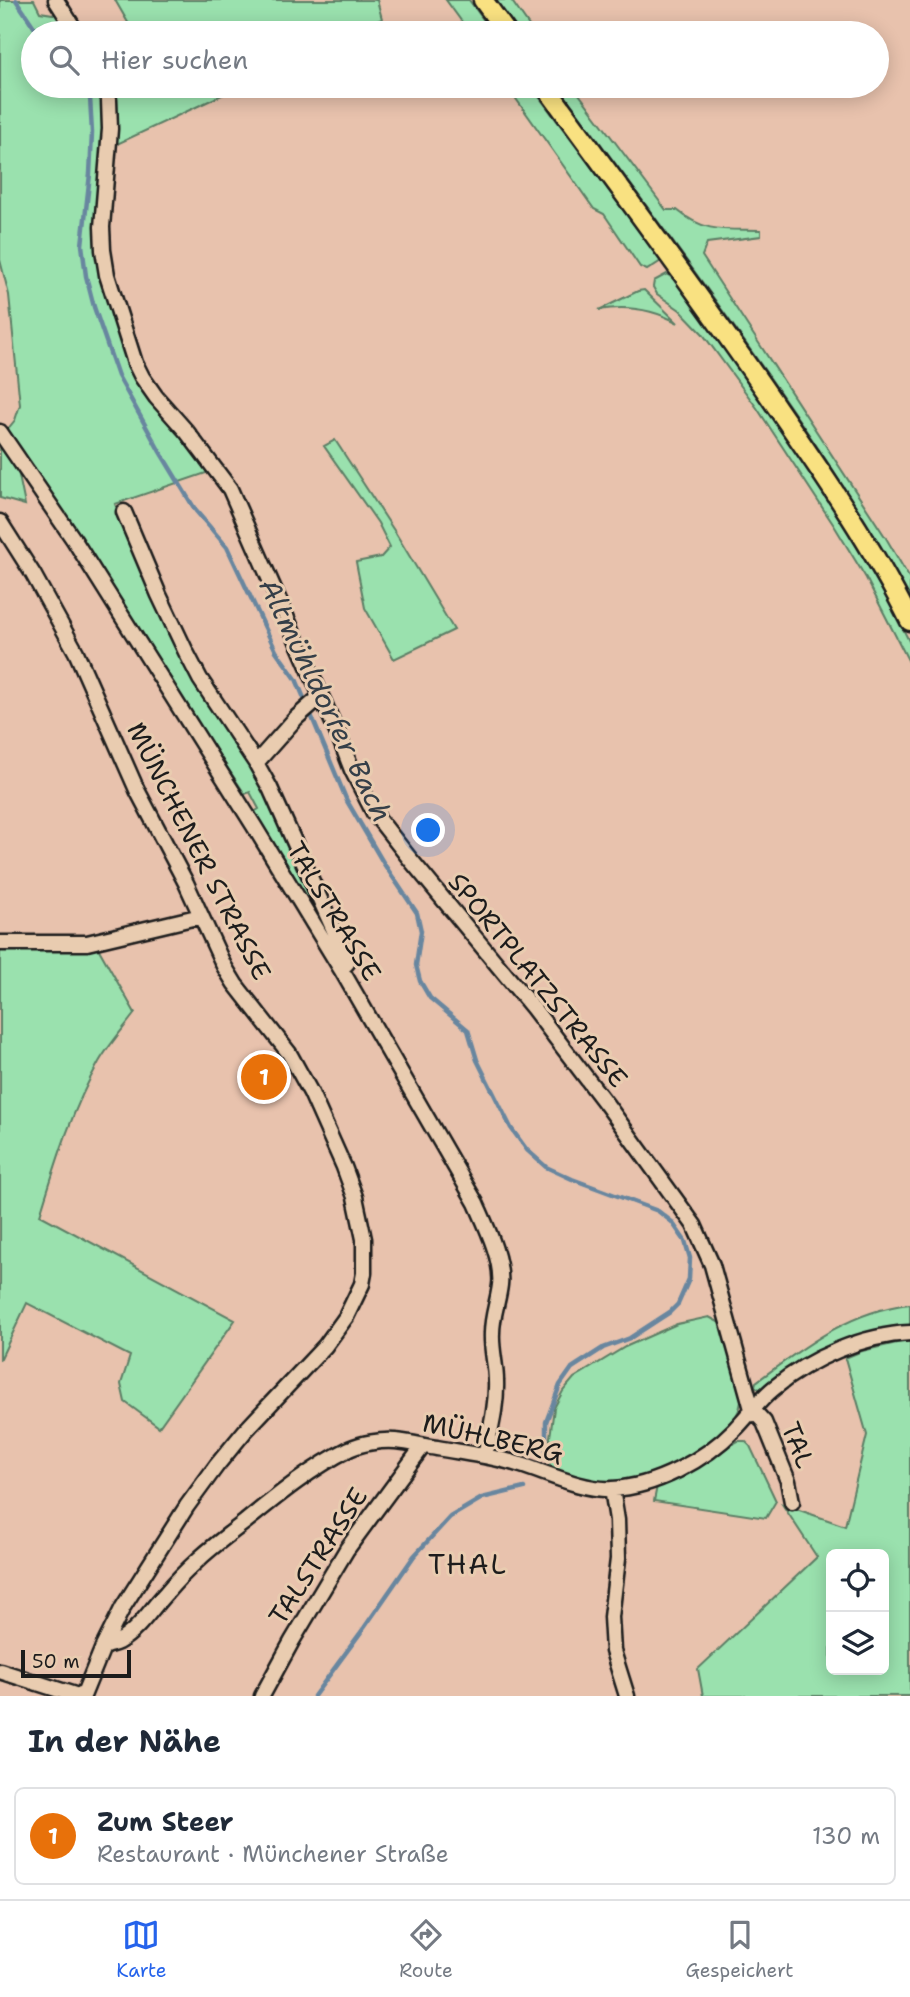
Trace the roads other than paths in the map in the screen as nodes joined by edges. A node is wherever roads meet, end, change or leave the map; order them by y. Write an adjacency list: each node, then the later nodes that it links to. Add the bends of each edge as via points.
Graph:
1 (56, 0): 3 (street)
2 (483, 0): 4 (main road)
3 (69, 21)
4 (498, 21)
5 (109, 98): 11 (street, SPORTPLATZSTRASSE, via 103,250 135,363 156,397 230,489)
6 (554, 98): 10 (main road, via 799,439 869,547)
7 (0, 432): 15 (street, TALSTRASSE, via 74,540)
8 (124, 512): 12 (street, via 200,679)
9 (0, 522): 13 (street, MÜNCHENER STRASSE, via 76,652 132,779)
10 (910, 621)
11 (318, 698): 12 (street); 17 (street, SPORTPLATZSTRASSE, via 374,813 533,1008 694,1225 712,1265)
12 (256, 764): 15 (street, via 346,957)
13 (201, 916): 14 (street, via 87,943); 22 (street, MÜNCHENER STRASSE, via 235,985 289,1053 311,1093 355,1197 364,1240 364,1273 357,1297 339,1328 245,1431 187,1506 145,1569)
14 (0, 943)
15 (341, 969): 19 (street, TALSTRASSE, via 476,1203 495,1253 500,1284 491,1345 496,1403)
16 (910, 1333): 17 (street, MÜHLBERG, via 836,1351 797,1372)
17 (752, 1409): 20 (street, MÜHLBERG, via 733,1432 699,1459 662,1478); 21 (street, TAL, via 764,1422)
18 (423, 1446): 19 (street, MÜHLBERG); 22 (street, MÜHLBERG, via 368,1443 324,1463 200,1558 138,1626); 25 (street, TALSTRASSE, via 347,1549)
19 (485, 1455): 20 (street, MÜHLBERG, via 587,1486)
20 (612, 1489): 26 (street, via 618,1559 611,1617 613,1651)
21 (792, 1502)
22 (103, 1647): 24 (street, MÜNCHENER STRASSE)
23 (0, 1671): 24 (street)
24 (80, 1696)
25 (262, 1696)
26 (628, 1696)

